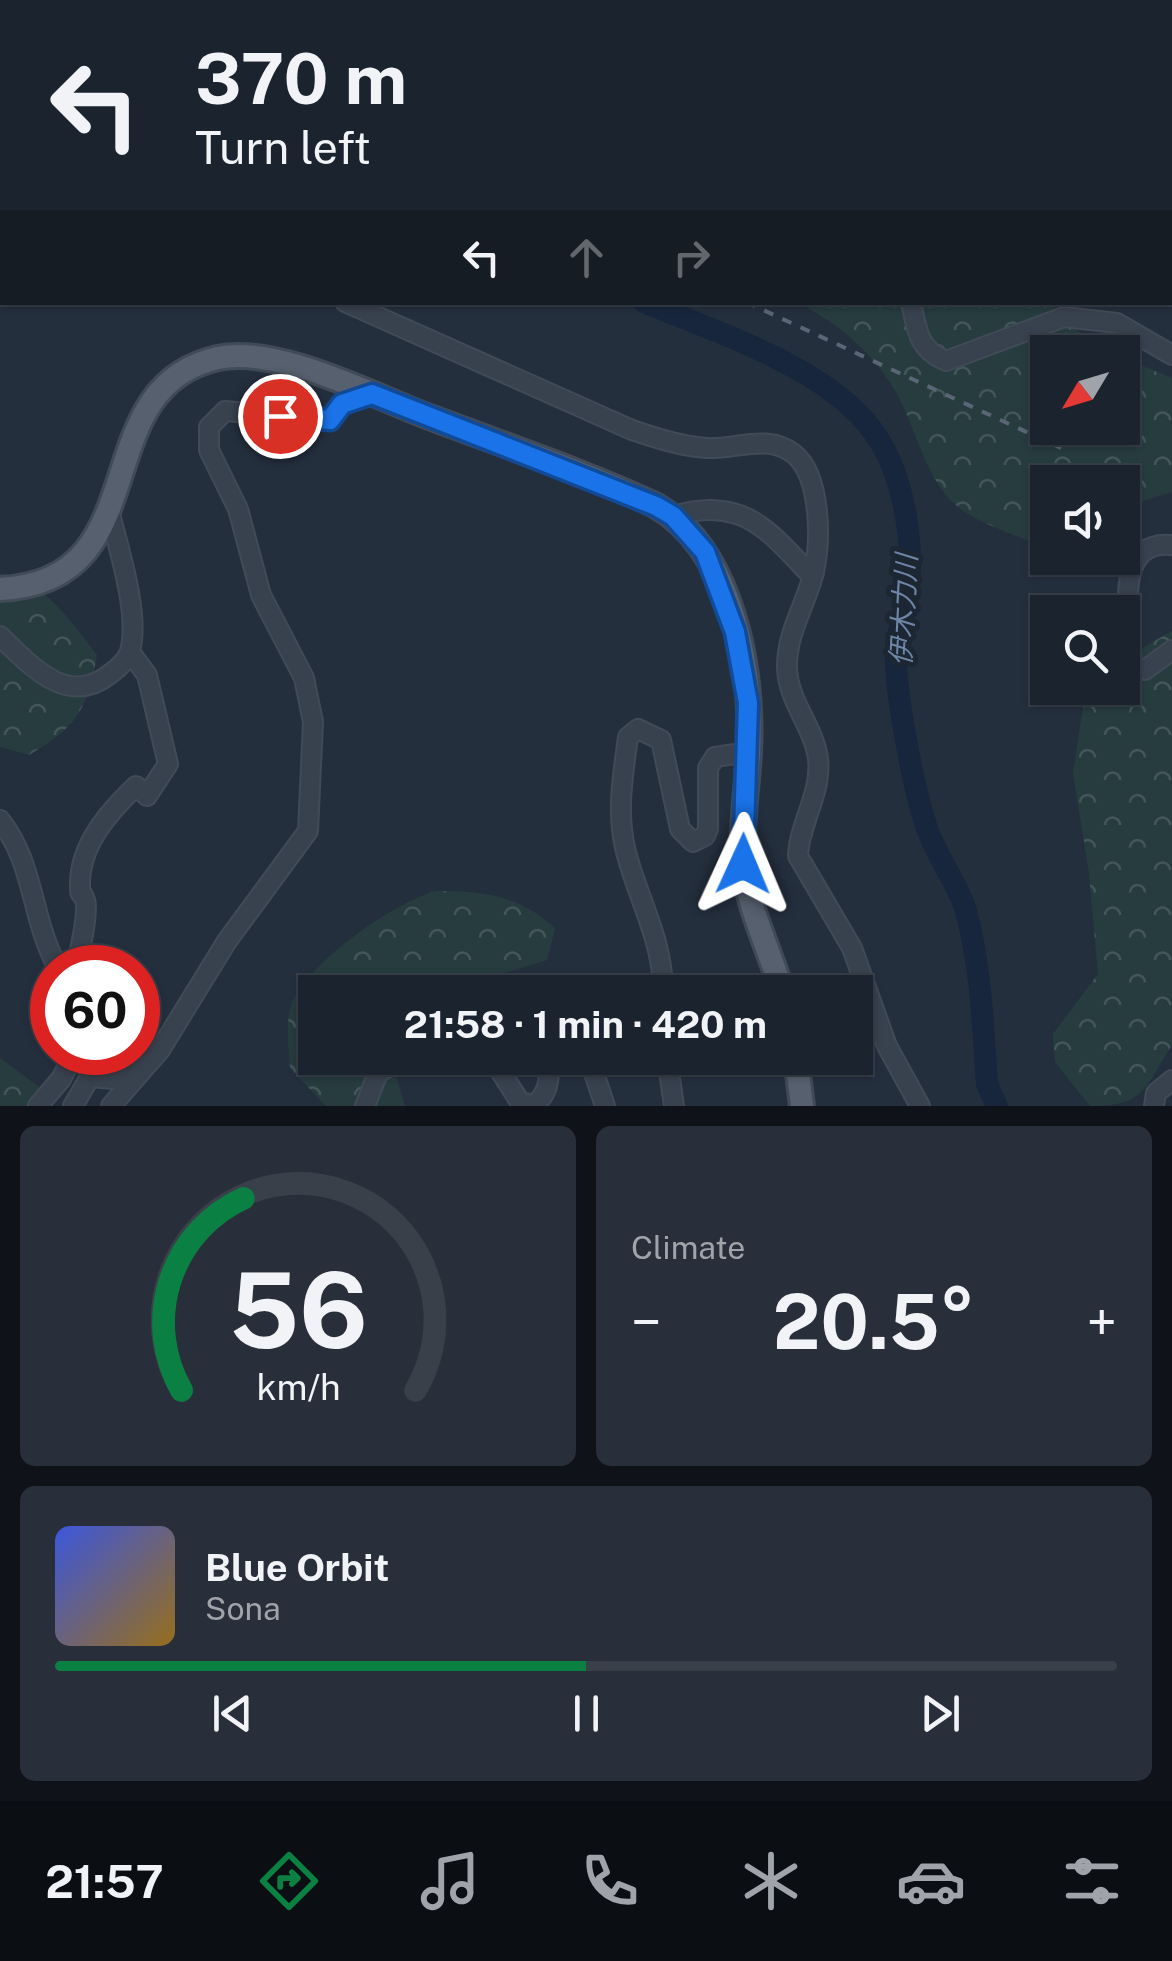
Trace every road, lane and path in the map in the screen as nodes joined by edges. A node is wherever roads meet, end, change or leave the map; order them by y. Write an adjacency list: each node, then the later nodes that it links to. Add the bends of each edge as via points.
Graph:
1 (352, 305): 8 (street, via 650,436 709,448 780,446 797,456 808,475 818,545)
2 (911, 305): 3 (street, via 920,342 946,361 1064,317 1117,323)
3 (1172, 355)
4 (372, 394): 5 (main road, via 252,356 196,364 152,400 126,451); 6 (main road, via 618,488); 19 (street, via 342,404 330,420 242,410 225,411 208,427 209,450 238,509 261,595 304,678 312,722 308,831 227,941)
5 (110, 514): 9 (main road, via 68,568); 12 (street, via 127,583)
6 (673, 516): 8 (street, via 704,507 732,511 764,526); 13 (main road, via 705,552 722,588 744,672)
7 (1172, 545): 11 (street, via 1152,543 1135,556 1129,582 1132,666 1145,670)
8 (814, 573): 39 (street, via 787,664 791,693 818,760 798,856 852,948 886,1046)
9 (0, 589)
10 (0, 636): 12 (street, via 35,670 68,687 104,679)
11 (1172, 650)
12 (130, 652): 16 (street, via 147,675 168,764 147,796 136,786 101,820 81,874 86,922)
13 (749, 752): 17 (street, via 716,756 708,768 708,828 693,842 682,836 660,740 638,729 628,737 619,790 625,851 656,930); 18 (main road, via 743,864)
14 (0, 820): 15 (street, via 16,840)
15 (45, 945)
16 (80, 945)
17 (663, 975)
18 (777, 975)
19 (160, 1050)
20 (63, 1075): 33 (street)
21 (89, 1075): 30 (street)
22 (121, 1075): 30 (street)
23 (141, 1075): 32 (street)
24 (378, 1075): 35 (street)
25 (503, 1075): 26 (street, via 520,1102 532,1105 541,1100)
26 (549, 1075)
27 (594, 1075): 36 (street)
28 (669, 1075): 37 (street)
29 (798, 1075): 38 (main road)
30 (90, 1078): 34 (street)
31 (1172, 1080): 40 (street, via 1156,1094)
32 (118, 1104)
33 (38, 1106)
34 (73, 1106)
35 (365, 1106)
36 (605, 1106)
37 (674, 1106)
38 (802, 1106)
39 (920, 1106)
40 (1154, 1106)

